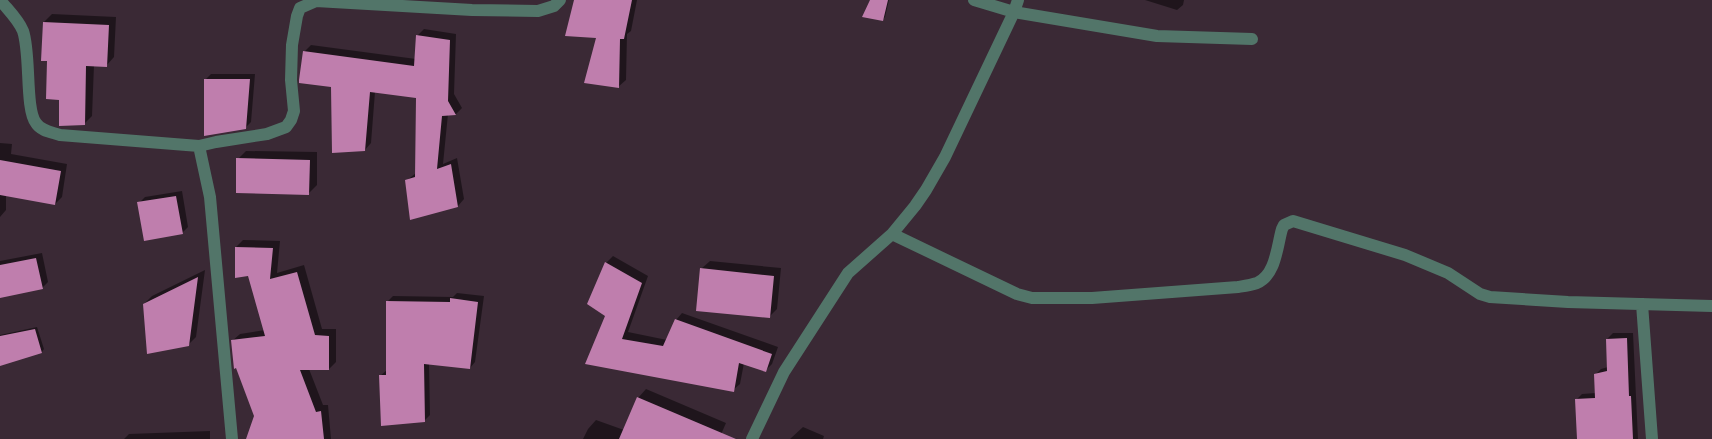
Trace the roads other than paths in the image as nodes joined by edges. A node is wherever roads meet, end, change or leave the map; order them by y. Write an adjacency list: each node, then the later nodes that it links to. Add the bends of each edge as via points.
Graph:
1 (0, 0): 6 (street, via 22,31 28,53 31,111 43,130 60,135)
2 (560, 0): 6 (street, via 554,6 538,11 316,1 307,4 296,16 291,80 294,111 286,127 267,134)
3 (974, 0): 4 (street)
4 (1016, 6): 5 (street, via 1157,36); 7 (street, via 945,157 915,206)
5 (1252, 39)
6 (199, 146): 10 (street, via 210,197)
7 (892, 234): 8 (street, via 1017,294 1032,298 1092,298 1258,283 1273,264 1284,225 1293,221 1405,255 1448,273 1472,290 1490,297); 11 (street, via 848,272 784,372)
8 (1642, 304): 9 (street); 12 (street)
9 (1712, 306)
10 (232, 439)
11 (752, 439)
12 (1652, 439)

